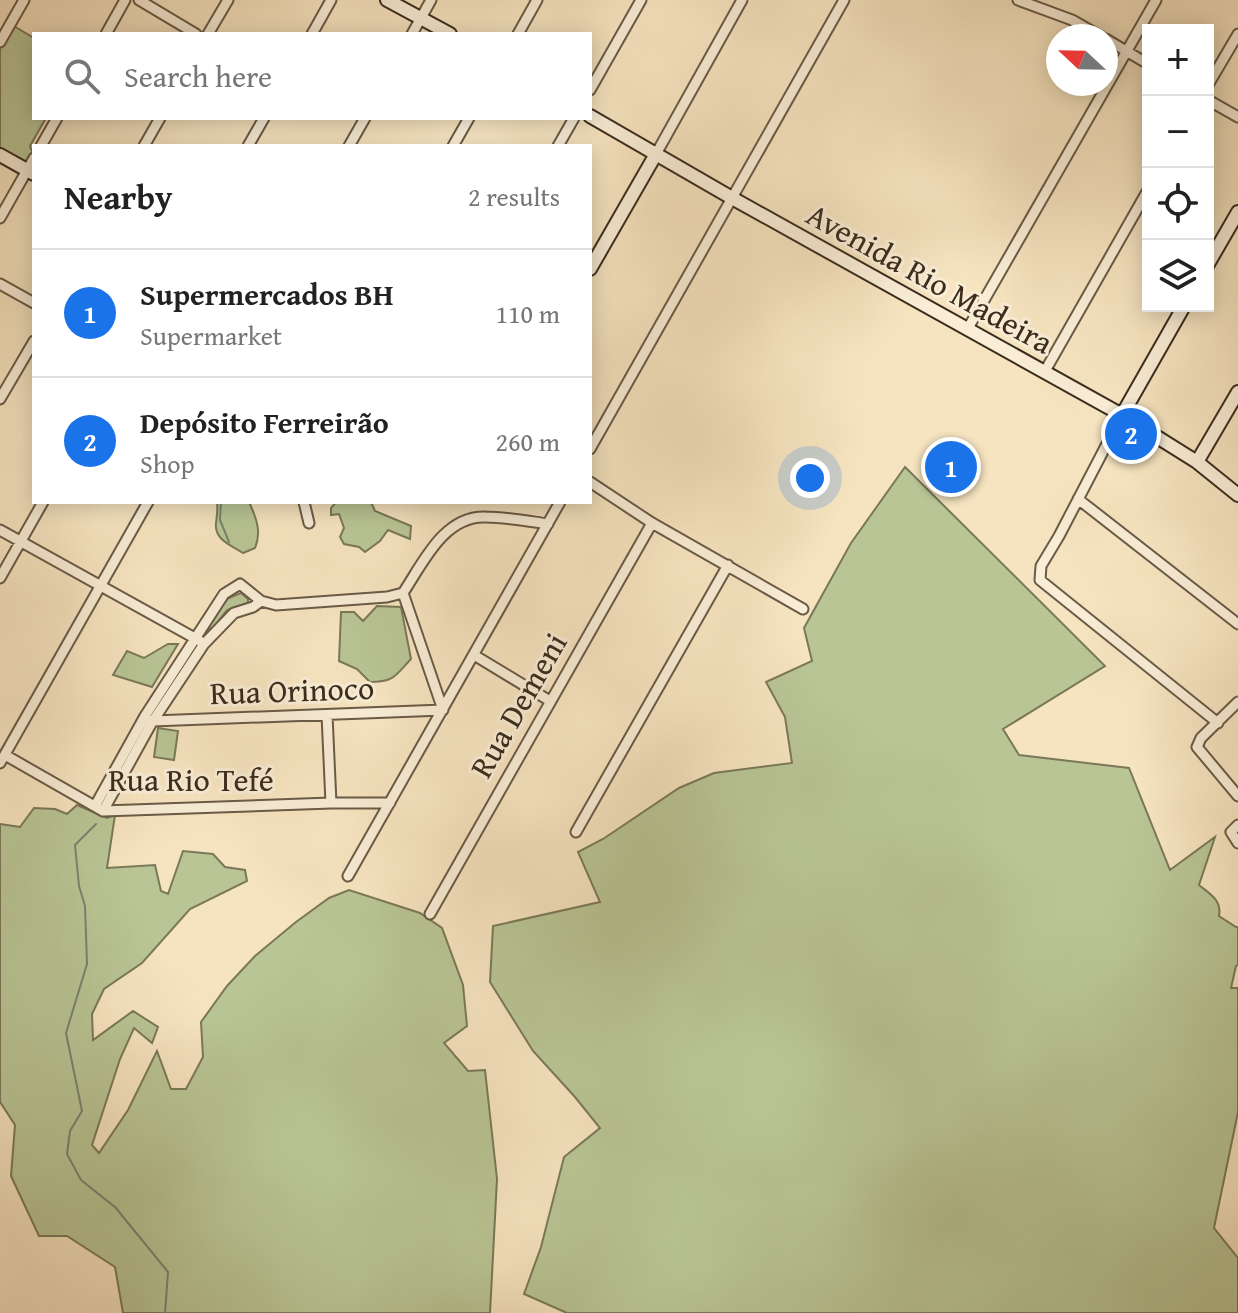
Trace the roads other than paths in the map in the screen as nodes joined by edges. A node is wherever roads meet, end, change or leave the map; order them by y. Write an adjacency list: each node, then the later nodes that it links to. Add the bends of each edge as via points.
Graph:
1 (24, 0): 24 (street)
2 (125, 0): 16 (street)
3 (139, 0): 17 (street)
4 (228, 0): 18 (street)
5 (331, 0): 19 (street)
6 (387, 0): 14 (main road)
7 (431, 0): 14 (street)
8 (537, 0): 22 (street)
9 (641, 0): 29 (street)
10 (742, 0): 45 (street)
11 (844, 0): 48 (street)
12 (1018, 0): 15 (street)
13 (1156, 0): 26 (street)
14 (421, 19): 20 (street); 21 (main road)
15 (1079, 24)
16 (107, 32)
17 (193, 32)
18 (209, 32)
19 (313, 32)
20 (413, 32)
21 (446, 32)
22 (519, 32)
23 (1238, 34): 28 (street)
24 (0, 42)
25 (1118, 46): 26 (street)
26 (1126, 51): 27 (street); 57 (street)
27 (1142, 60)
28 (1214, 75)
29 (592, 86)
30 (1214, 103): 32 (street)
31 (592, 117): 45 (main road, Avenida Rio Madeira)
32 (1238, 117)
33 (56, 120): 39 (street)
34 (159, 120): 40 (street)
35 (263, 120): 41 (street)
36 (364, 120): 42 (street)
37 (468, 120): 43 (street)
38 (573, 120): 44 (street)
39 (42, 144)
40 (145, 144)
41 (249, 144)
42 (350, 144)
43 (454, 144)
44 (559, 144)
45 (656, 154): 48 (main road, Avenida Rio Madeira); 53 (main road)
46 (0, 155): 47 (main road)
47 (30, 172): 51 (street)
48 (732, 198): 57 (main road, Avenida Rio Madeira); 63 (street)
49 (1142, 201): 59 (street)
50 (1238, 212): 52 (main road)
51 (0, 218)
52 (1214, 254)
53 (592, 266)
54 (0, 284): 55 (street)
55 (32, 302)
56 (1181, 312): 62 (main road)
57 (967, 330): 59 (main road, Avenida Rio Madeira)
58 (32, 344): 61 (street)
59 (1045, 371): 62 (main road, Avenida Rio Madeira)
60 (1238, 392): 64 (main road)
61 (0, 399)
62 (1122, 415): 64 (main road, Avenida Rio Madeira); 67 (street)
63 (592, 445)
64 (1197, 462): 66 (main road, Avenida Rio Madeira)
65 (592, 483): 73 (street)
66 (1238, 495)
67 (1078, 499): 83 (street); 91 (street, via 1041,566 1040,580)
68 (42, 504): 76 (street)
69 (147, 504): 79 (street)
70 (304, 504): 72 (street)
71 (559, 504): 74 (street)
72 (309, 523)
73 (652, 523): 77 (street); 86 (street, Rua Demeni)
74 (548, 524): 80 (street, via 483,516 456,523 438,540); 85 (street)
75 (0, 530): 76 (street)
76 (20, 541): 78 (street); 79 (street)
77 (728, 565): 82 (street); 98 (street)
78 (0, 578)
79 (100, 586): 84 (street); 92 (street)
80 (403, 593): 81 (street, via 276,605); 88 (street)
81 (261, 601): 84 (street, via 234,613); 84 (street, via 240,584 224,594)
82 (803, 609)
83 (1238, 624)
84 (199, 641): 90 (street)
85 (474, 655): 86 (street); 88 (street)
86 (550, 701): 101 (street, Rua Demeni)
87 (1238, 702): 91 (street)
88 (443, 710): 89 (street, Rua Orinoco); 95 (street)
89 (327, 715): 90 (street, Rua Orinoco); 94 (street)
90 (149, 720): 96 (street)
91 (1218, 723): 93 (street, via 1197,747)
92 (2, 759): 96 (street, Rua Rio Tefé)
93 (1238, 796)
94 (331, 803): 95 (street, Rua Rio Tefé); 96 (street, Rua Rio Tefé)
95 (390, 803): 100 (street)
96 (99, 808)
97 (1238, 825): 99 (street, via 1231,832)
98 (576, 832)
99 (1238, 843)
100 (348, 876)
101 (430, 914)

